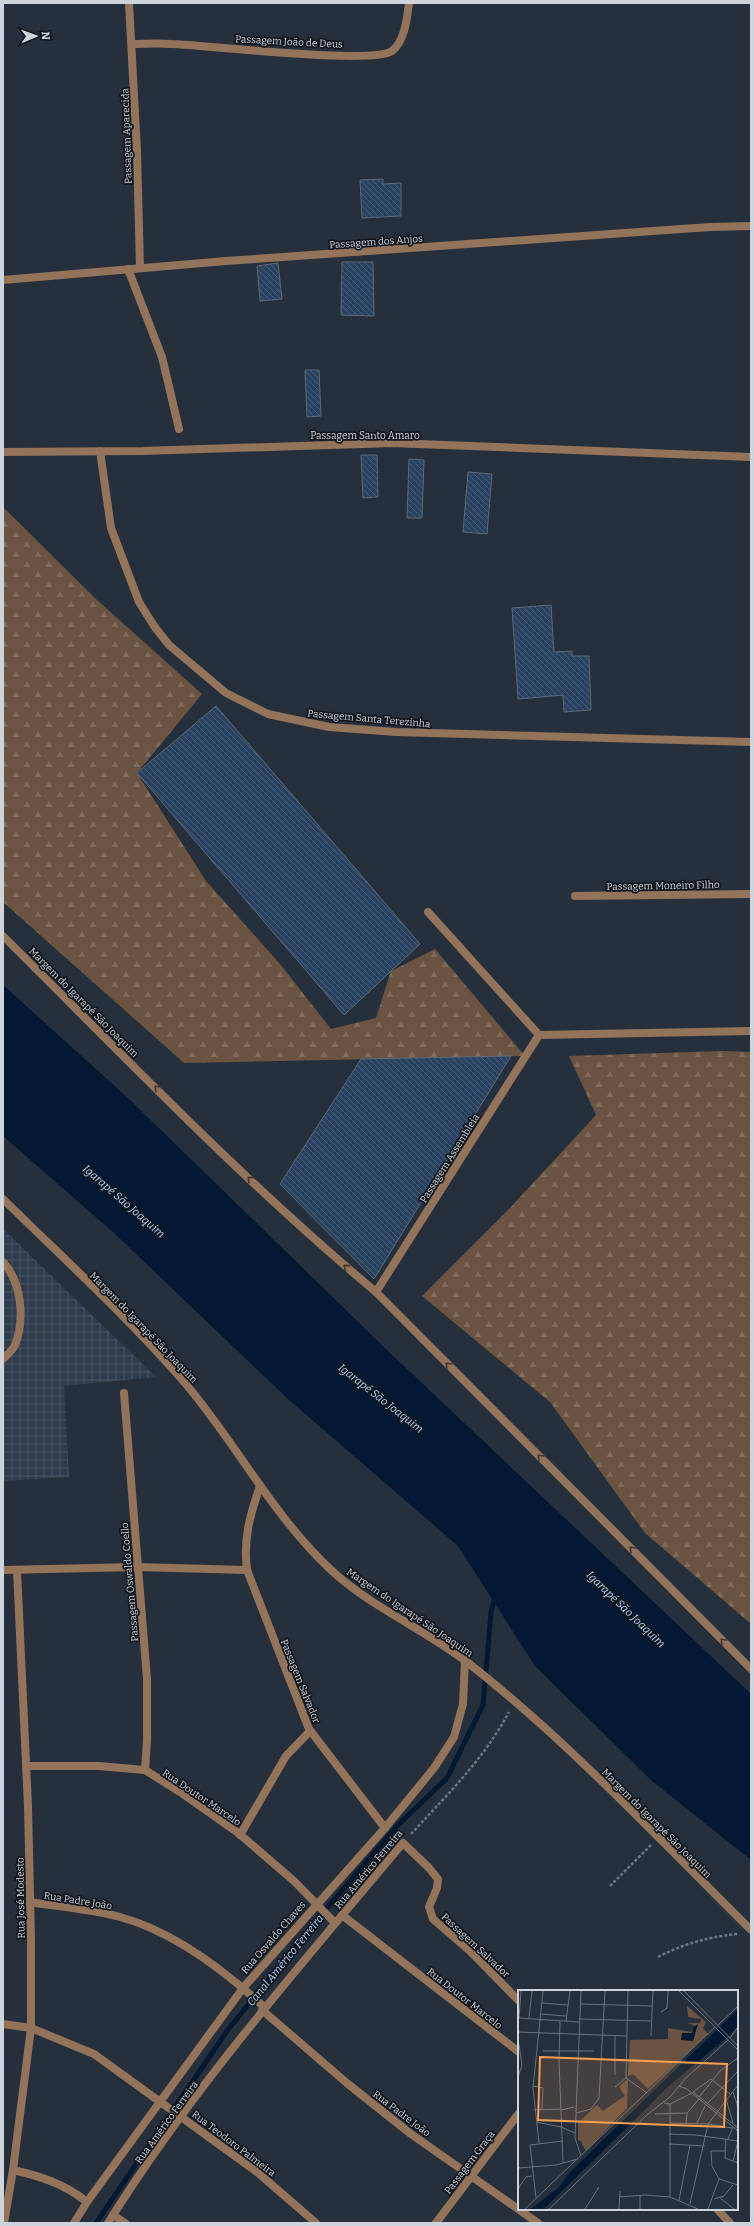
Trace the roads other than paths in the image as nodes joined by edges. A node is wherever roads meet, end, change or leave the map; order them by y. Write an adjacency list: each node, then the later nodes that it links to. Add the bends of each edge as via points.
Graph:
1 (129, 3): 3 (street, Passagem Aparecida)
2 (409, 3): 3 (street, Passagem João de Deus, via 404,31 399,42 392,51 382,54 326,54 172,44)
3 (132, 44): 5 (street, Passagem Aparecida)
4 (751, 226): 5 (street, Passagem dos Anjos)
5 (140, 268): 6 (street, Passagem dos Anjos)
6 (128, 269): 7 (street, Passagem dos Anjos); 8 (street, via 162,357)
7 (3, 280)
8 (179, 429)
9 (100, 451): 10 (street, Passagem Santo Amaro); 11 (street, Passagem Santo Amaro, via 392,443); 12 (street, Passagem Santa Terezinha, via 111,528 139,602 154,626 169,645 226,693 268,714 329,727 396,732)
10 (3, 452)
11 (751, 457)
12 (751, 742)
13 (751, 894): 14 (street, Passagem Moneiro Filho)
14 (576, 896)
15 (428, 912): 18 (street)
16 (3, 936): 21 (street, Margem do Igarapé São Joaquim, one-way to 16, via 328,1253 234,1165)
17 (751, 1031): 18 (street)
18 (538, 1035): 21 (street, Passagem Assembleia)
19 (3, 1199): 24 (street, Margem do Igarapé São Joaquim, via 166,1362 229,1439)
20 (3, 1262): 22 (street, via 18,1290 21,1317 15,1346)
21 (376, 1292): 30 (street, Margem do Igarapé São Joaquim, one-way to 21)
22 (3, 1359)
23 (124, 1393): 25 (street, Passagem Oswaldo Coello)
24 (260, 1486): 28 (street, Passagem Salvador, via 248,1524 244,1552); 29 (street, Margem do Igarapé São Joaquim, via 291,1526 331,1570 355,1589)
25 (137, 1568): 27 (street); 28 (street); 33 (street, Passagem Oswaldo Coello, via 147,1679)
26 (3, 1570): 27 (street)
27 (17, 1570): 32 (street, Rua José Modesto)
28 (247, 1570): 31 (street, Passagem Salvador)
29 (465, 1660): 34 (street, Rua Osvaldo Chaves, via 463,1704 454,1737 434,1768); 41 (street, Margem do Igarapé São Joaquim, via 575,1756)
30 (751, 1669)
31 (310, 1731): 34 (street, Passagem Salvador); 35 (street, via 286,1756)
32 (26, 1766): 33 (street, Rua Doutor Marcelo, via 99,1766); 37 (street, Rua José Modesto)
33 (145, 1770): 35 (street, Rua Doutor Marcelo)
34 (385, 1828): 38 (street, Rua Osvaldo Chaves)
35 (240, 1835): 38 (street, Rua Doutor Marcelo, via 271,1860)
36 (403, 1843): 39 (street, Rua Américo Ferreira); 43 (street, Passagem Salvador, via 438,1879 429,1907 433,1919 475,1956)
37 (30, 1902): 42 (street, Rua Padre João, via 93,1911 147,1926 179,1943); 46 (street, Rua José Modesto)
38 (318, 1906): 40 (street, Rua Doutor Marcelo); 42 (street, Rua Osvaldo Chaves)
39 (342, 1915): 40 (street, Rua Américo Ferreira); 47 (street, Rua Doutor Marcelo)
40 (332, 1920): 44 (street, Rua Américo Ferreira)
41 (747, 1931)
42 (245, 1990): 44 (street, Rua Padre João); 48 (street, Rua Osvaldo Chaves)
43 (518, 2000)
44 (262, 2006): 50 (street, Rua Américo Ferreira); 52 (street, Rua Padre João, via 348,2084 411,2134)
45 (3, 2024): 46 (street, Rua Teodoro Palmeira)
46 (31, 2028): 48 (street, Rua Teodoro Palmeira, via 94,2054); 51 (street, Rua José Modesto)
47 (518, 2051)
48 (163, 2102): 50 (street, Rua Teodoro Palmeira); 53 (street, Rua Osvaldo Chaves)
49 (518, 2114): 52 (street, Passagem Graça)
50 (180, 2115): 57 (street, Rua Américo Ferreira); 62 (street, Rua Teodoro Palmeira, via 257,2172)
51 (13, 2170): 53 (street, via 63,2186); 58 (street, Rua José Modesto)
52 (471, 2174): 54 (street, Rua Padre João); 63 (street, Passagem Graça)
53 (87, 2202): 59 (street, Rua Osvaldo Chaves)
54 (518, 2208)
55 (520, 2210): 64 (street, Rua Padre João)
56 (718, 2210): 65 (street)
57 (113, 2215): 60 (street, Rua Américo Ferreira); 61 (street)
58 (4, 2223)
59 (74, 2223)
60 (108, 2223)
61 (125, 2223)
62 (316, 2223)
63 (436, 2223)
64 (538, 2223)
65 (730, 2223)

